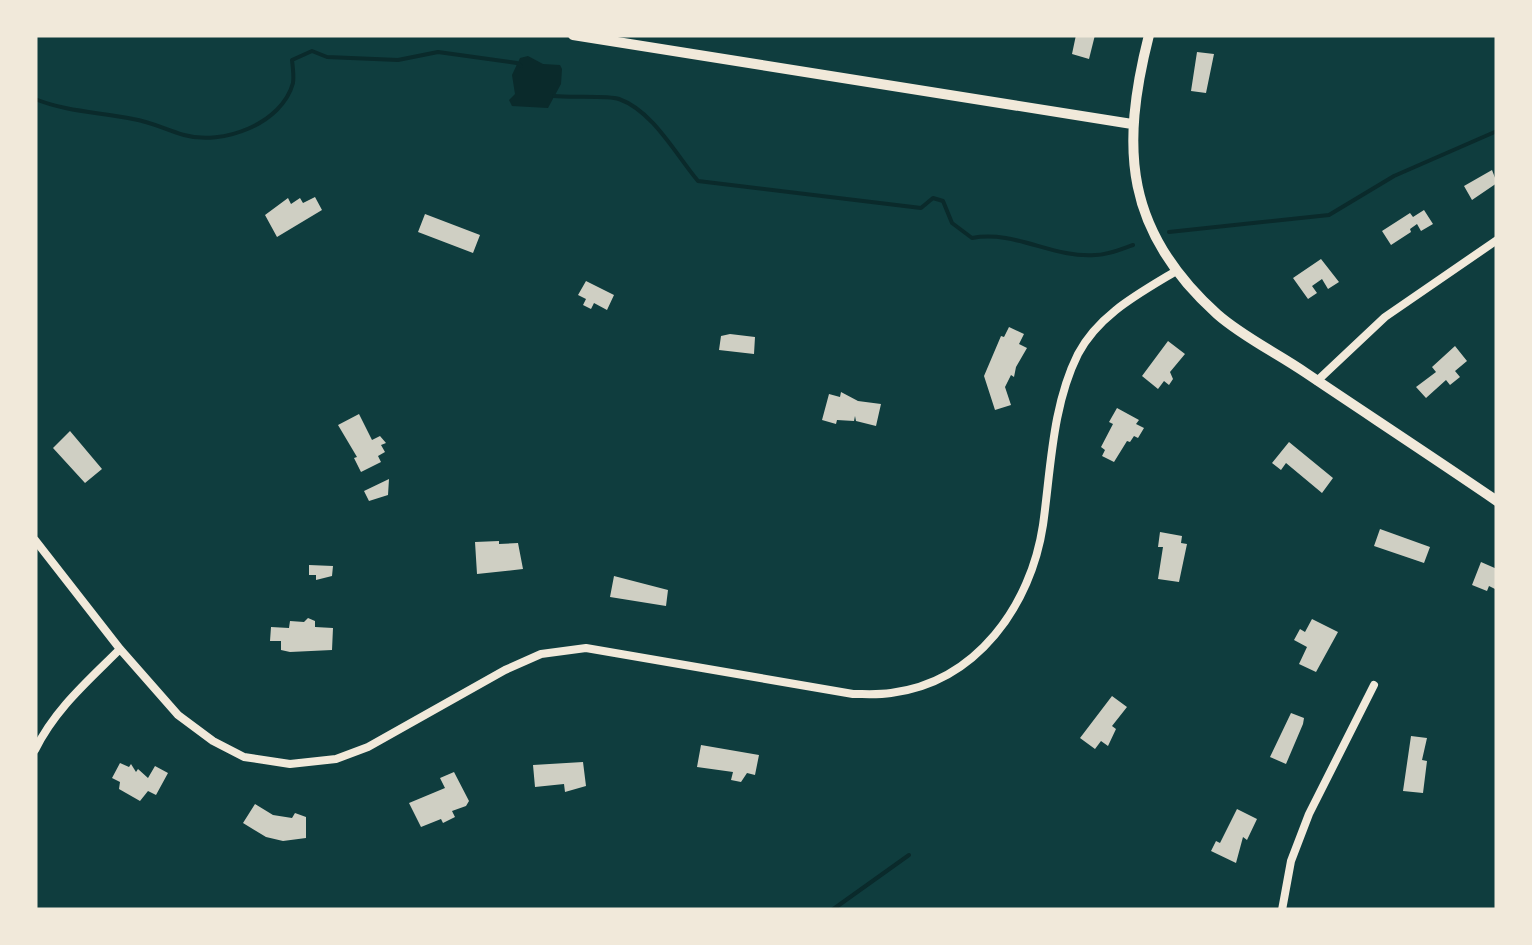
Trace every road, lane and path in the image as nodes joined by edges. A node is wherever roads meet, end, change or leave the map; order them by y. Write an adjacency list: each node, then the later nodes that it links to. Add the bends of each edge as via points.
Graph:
1 (573, 35): 3 (street)
2 (1149, 35): 3 (street)
3 (1132, 124): 5 (street, via 1142,207)
4 (1497, 240): 6 (street, via 1385,317)
5 (1176, 271): 6 (street, via 1219,316); 9 (street, via 1097,326 1079,352 1064,388 1042,530 1024,590 1004,626 983,650 917,686 852,694 586,648 541,654 336,759 290,764 244,757 213,741 178,715)
6 (1317, 380): 7 (street)
7 (1497, 501)
8 (35, 540): 9 (street)
9 (120, 650): 11 (street, via 64,704)
10 (1374, 685): 12 (street, via 1290,861)
11 (35, 750)
12 (1282, 910)

